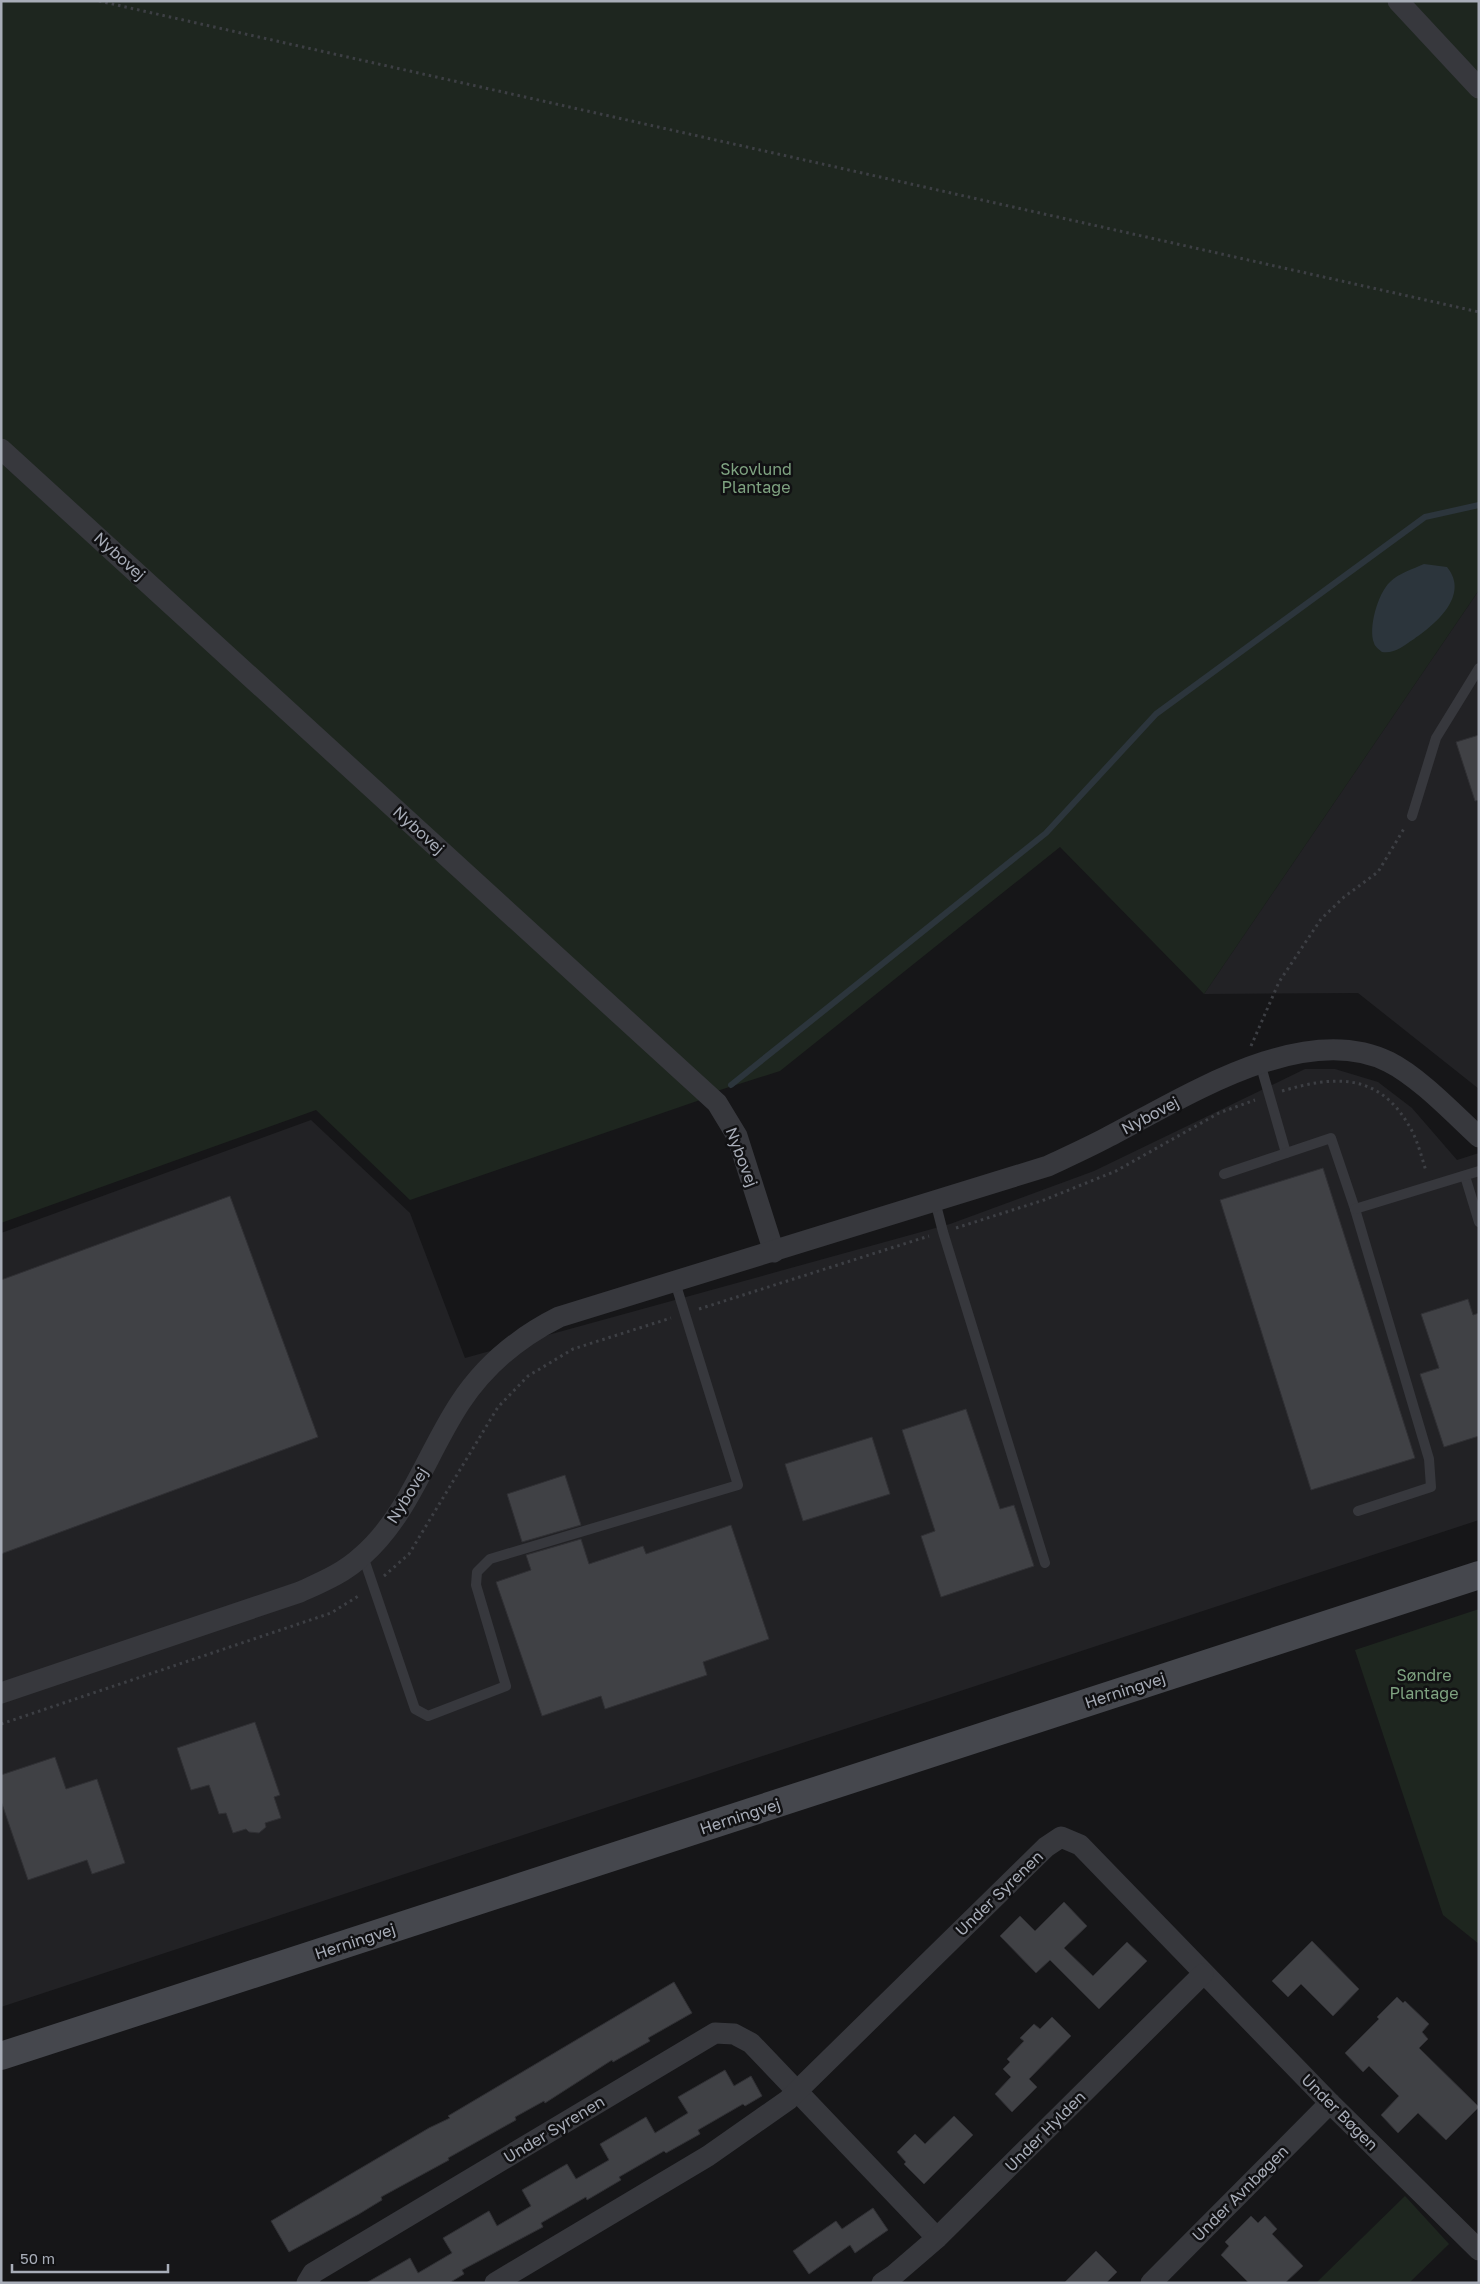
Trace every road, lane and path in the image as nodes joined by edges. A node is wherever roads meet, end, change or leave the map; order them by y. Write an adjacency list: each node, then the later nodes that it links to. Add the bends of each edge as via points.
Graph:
1 (99, 1): 4 (path)
2 (1398, 1): 3 (street)
3 (1479, 88)
4 (1479, 312)
5 (1, 449): 20 (street, Nybovej, via 717,1103 737,1136)
6 (1479, 668): 7 (lane, via 1436,738)
7 (1412, 816): 8 (path, via 1378,872 1344,896 1321,919 1285,974 1250,1048)
8 (1254, 1066): 9 (lane); 10 (street, Nybovej, via 1315,1050 1363,1052 1389,1062 1411,1076); 16 (street, Nybovej, via 1203,1086 1104,1140 1048,1166)
9 (1269, 1095): 11 (lane); 15 (path, via 1314,1082 1335,1080 1372,1089 1386,1098 1409,1125); 19 (path, via 1219,1113 1116,1171 1044,1200)
10 (1479, 1138)
11 (1286, 1154): 13 (lane); 17 (lane, via 1331,1138)
12 (1479, 1171): 14 (lane)
13 (1224, 1174)
14 (1465, 1176): 15 (lane); 18 (lane)
15 (1432, 1187): 17 (lane)
16 (935, 1201): 19 (lane); 20 (street, Nybovej)
17 (1355, 1209): 23 (lane, via 1429,1458 1431,1486)
18 (1479, 1222)
19 (943, 1232): 22 (path); 25 (lane)
20 (774, 1252): 21 (street, Nybovej)
21 (675, 1282): 22 (lane); 24 (street, Nybovej, via 559,1317 532,1330 488,1367 459,1405 413,1490)
22 (684, 1314): 27 (path, via 573,1349 528,1376 498,1407 409,1554); 27 (lane, via 738,1485 490,1559 477,1572 476,1585 506,1686 428,1716 415,1709)
23 (1358, 1511)
24 (363, 1556): 27 (lane); 28 (street, Nybovej, via 336,1576 300,1592)
25 (1045, 1563)
26 (1479, 1575): 31 (main road, Herningvej)
27 (372, 1587): 29 (path, via 331,1614)
28 (1, 1693)
29 (1, 1724)
30 (1203, 1974): 32 (street, Under Syrenen, via 1080,1845 1061,1837 1046,1847); 33 (street, Under Bøgen); 34 (street, Under Hylden)
31 (1, 2056)
32 (798, 2090): 34 (street, Under Syrenen); 36 (street, Under Syrenen, via 751,2043 734,2034 715,2033 313,2273); 37 (street, Under Syrenen, via 708,2156)
33 (1330, 2103): 35 (street, Under Bøgen); 39 (street, Under Avnbøgen)
34 (938, 2238): 38 (street, Under Hylden)
35 (1479, 2250)
36 (307, 2283)
37 (495, 2283)
38 (882, 2283)
39 (1151, 2283)

